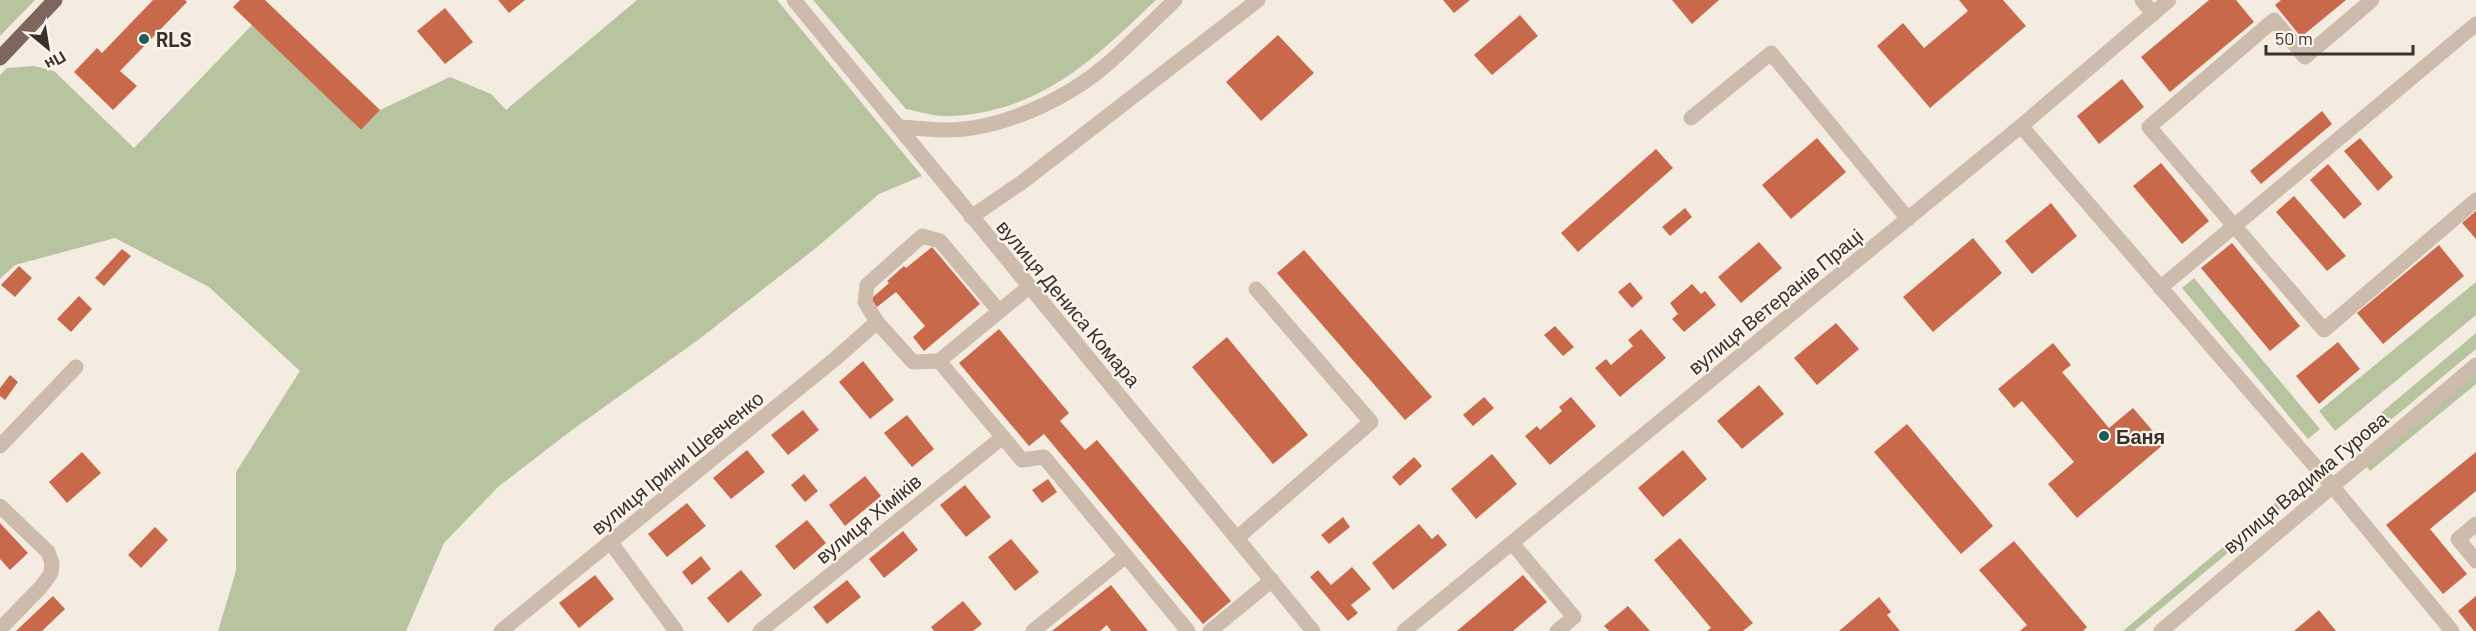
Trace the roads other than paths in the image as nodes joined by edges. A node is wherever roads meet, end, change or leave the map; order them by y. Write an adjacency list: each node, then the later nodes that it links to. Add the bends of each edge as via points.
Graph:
1 (55, 0): 10 (main road)
2 (794, 0): 13 (street, вулиця Дениса Комара)
3 (1175, 0): 13 (street, via 1104,67 1053,100 1017,117 947,130)
4 (1258, 0): 15 (street, via 1021,183)
5 (2142, 0): 8 (street)
6 (2169, 0): 8 (street, вулиця Ветеранів Праці)
7 (2372, 0): 17 (street, via 2306,57 2274,20 2149,127)
8 (2153, 14): 12 (street, вулиця Ветеранів Праці)
9 (2476, 24): 17 (street)
10 (0, 58)
11 (1691, 118): 16 (street, via 1771,53)
12 (2021, 126): 16 (street, вулиця Ветеранів Праці); 19 (street)
13 (901, 127): 15 (street, вулиця Дениса Комара)
14 (2476, 200): 17 (street, via 2324,330)
15 (971, 217): 18 (street, вулиця Дениса Комара)
16 (1908, 219): 33 (street, вулиця Ветеранів Праці)
17 (2234, 226): 19 (street)
18 (1029, 287): 21 (street); 31 (street, вулиця Дениса Комара)
19 (2160, 288): 28 (street)
20 (1256, 289): 31 (street, via 1371,422)
21 (999, 311): 22 (street, via 940,241 922,236 867,285 865,302); 23 (street)
22 (877, 322): 23 (street, via 913,362); 32 (street, вулиця Ірини Шевченко)
23 (939, 361): 26 (street)
24 (2476, 365): 28 (street, вулиця Вадима Гурова)
25 (76, 367): 27 (street)
26 (1003, 437): 34 (street, via 1022,459 1044,457); 40 (street, вулиця Хіміків)
27 (0, 446)
28 (2333, 487): 47 (street, вулиця Вадима Гурова); 48 (street)
29 (0, 506): 37 (street, via 48,552 52,563 51,573 41,587)
30 (2476, 524): 35 (street, via 2458,539)
31 (1237, 538): 36 (street, вулиця Дениса Комара)
32 (611, 543): 38 (street, вулиця Ірини Шевченко); 39 (street)
33 (1512, 543): 45 (street, вулиця Ветеранів Праці); 46 (street, via 1574,617)
34 (1126, 556): 41 (street); 42 (street)
35 (2476, 561)
36 (1272, 580): 43 (street); 44 (street, вулиця Дениса Комара)
37 (0, 629)
38 (501, 631)
39 (676, 631)
40 (760, 631)
41 (1033, 631)
42 (1188, 631)
43 (1210, 631)
44 (1313, 631)
45 (1404, 631)
46 (1557, 631)
47 (2161, 631)
48 (2452, 631)

